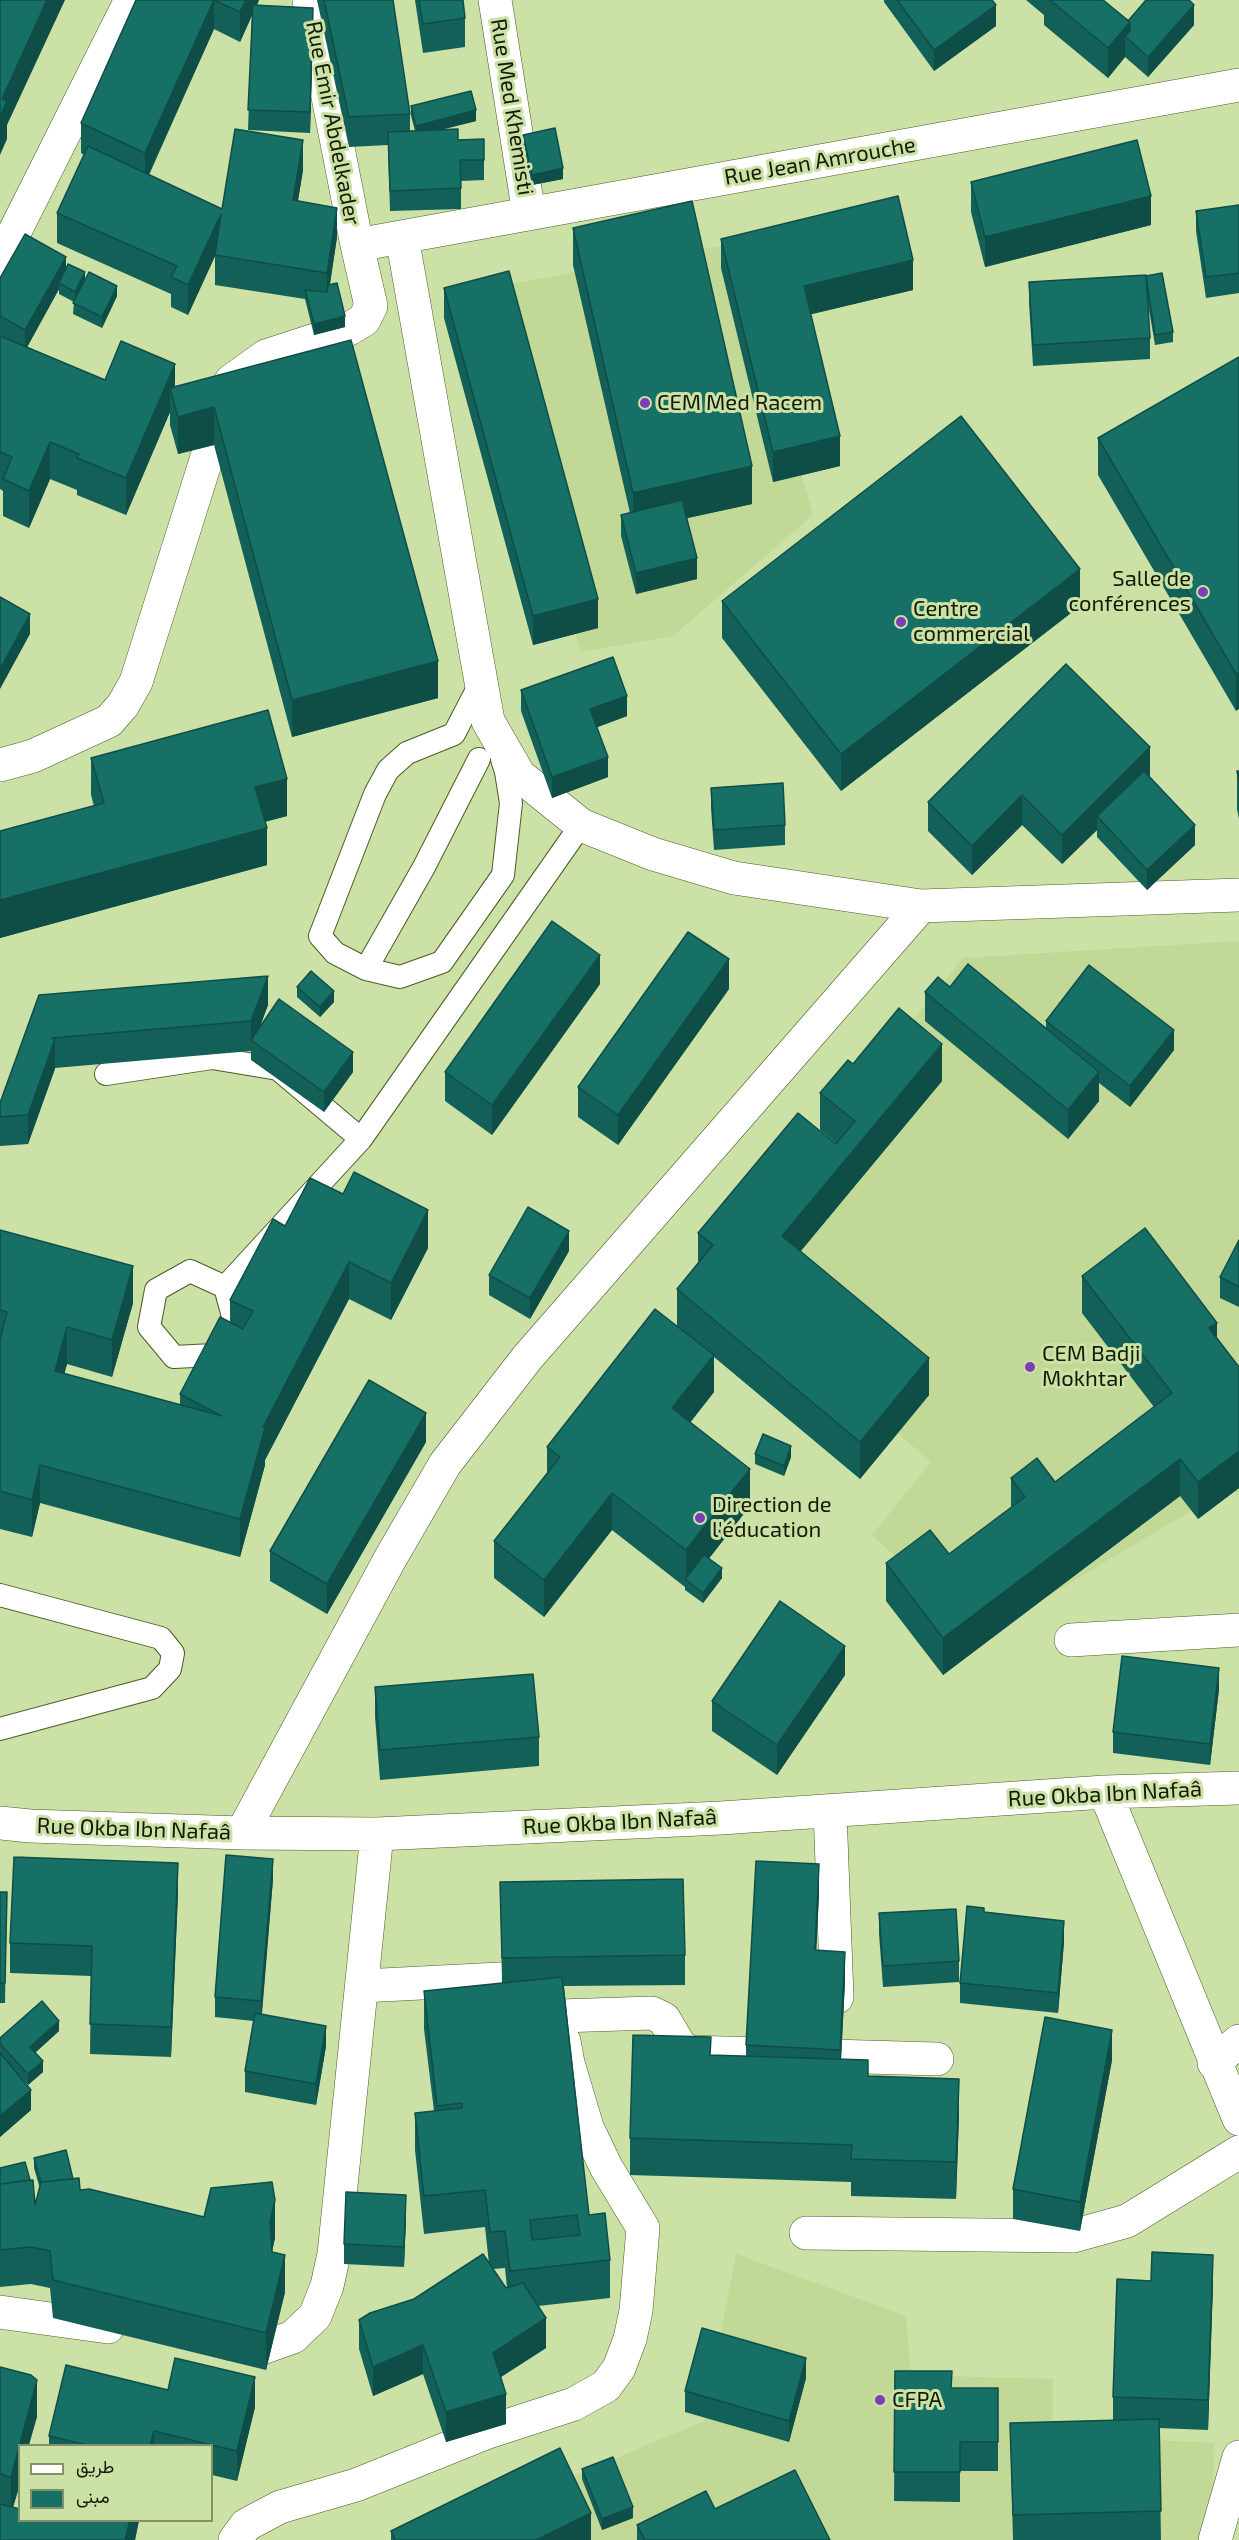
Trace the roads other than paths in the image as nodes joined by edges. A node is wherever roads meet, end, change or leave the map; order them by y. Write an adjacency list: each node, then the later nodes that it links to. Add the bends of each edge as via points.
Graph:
1 (131, 0): 8 (street)
2 (309, 0): 7 (street, Rue Emir Abdelkader)
3 (495, 0): 5 (street, Rue Med Khemisti)
4 (1239, 85): 5 (street, Rue Jean Amrouche)
5 (529, 214): 6 (street, Rue Jean Amrouche)
6 (402, 237): 7 (street, Rue Jean Amrouche); 9 (street)
7 (357, 245): 13 (street, Rue Emir Abdelkader, via 371,306 364,320 349,329 266,356 231,381 136,682 123,705 109,721 33,756)
8 (0, 261)
9 (481, 682): 10 (street); 11 (lane)
10 (488, 722): 14 (lane); 15 (street, via 519,775)
11 (454, 734): 12 (lane); 18 (lane, via 407,753 388,770 320,936 335,953)
12 (479, 759): 14 (lane); 18 (lane)
13 (0, 765)
14 (506, 772): 18 (lane, via 511,803 503,875 442,963 399,977)
15 (581, 825): 17 (street, via 653,854 734,878); 20 (lane)
16 (1239, 895): 17 (street)
17 (921, 906): 32 (street, via 527,1358 445,1464)
18 (366, 969)
19 (106, 1074): 20 (lane, via 212,1058 278,1069)
20 (361, 1139): 22 (lane)
21 (133, 1284): 23 (lane)
22 (225, 1287): 23 (lane, via 190,1271); 23 (lane, via 235,1324 213,1355 174,1357 149,1327)
23 (156, 1290)
24 (0, 1595): 27 (lane, via 160,1638 173,1653 170,1669 152,1688)
25 (1239, 1630): 26 (street)
26 (1071, 1640)
27 (0, 1729)
28 (1239, 1788): 29 (street, Rue Okba Ibn Nafaâ)
29 (1105, 1792): 30 (street, Rue Okba Ibn Nafaâ); 39 (street)
30 (830, 1811): 33 (street, Rue Okba Ibn Nafaâ); 37 (street)
31 (0, 1823): 32 (street, Rue Okba Ibn Nafaâ)
32 (242, 1833): 33 (street, Rue Okba Ibn Nafaâ)
33 (377, 1834): 34 (street)
34 (362, 1986): 35 (street, via 519,1978 533,1981 544,1990); 45 (street, via 334,2254 315,2316 293,2337 262,2348)
35 (560, 2016): 37 (street, via 652,2013 663,2019 680,2046 689,2052); 47 (street, via 586,2127 643,2228 636,2311 619,2368 606,2386 574,2404 488,2432 356,2485 280,2507 246,2525)
36 (1239, 2041): 39 (street)
37 (840, 2056): 38 (street)
38 (937, 2058)
39 (1214, 2063): 40 (street)
40 (1239, 2119)
41 (1239, 2152): 42 (street, via 1128,2221 1073,2236)
42 (806, 2233)
43 (0, 2312): 44 (street)
44 (137, 2331)
45 (205, 2340)
46 (1239, 2457): 48 (street)
47 (235, 2540)
48 (1215, 2540)

